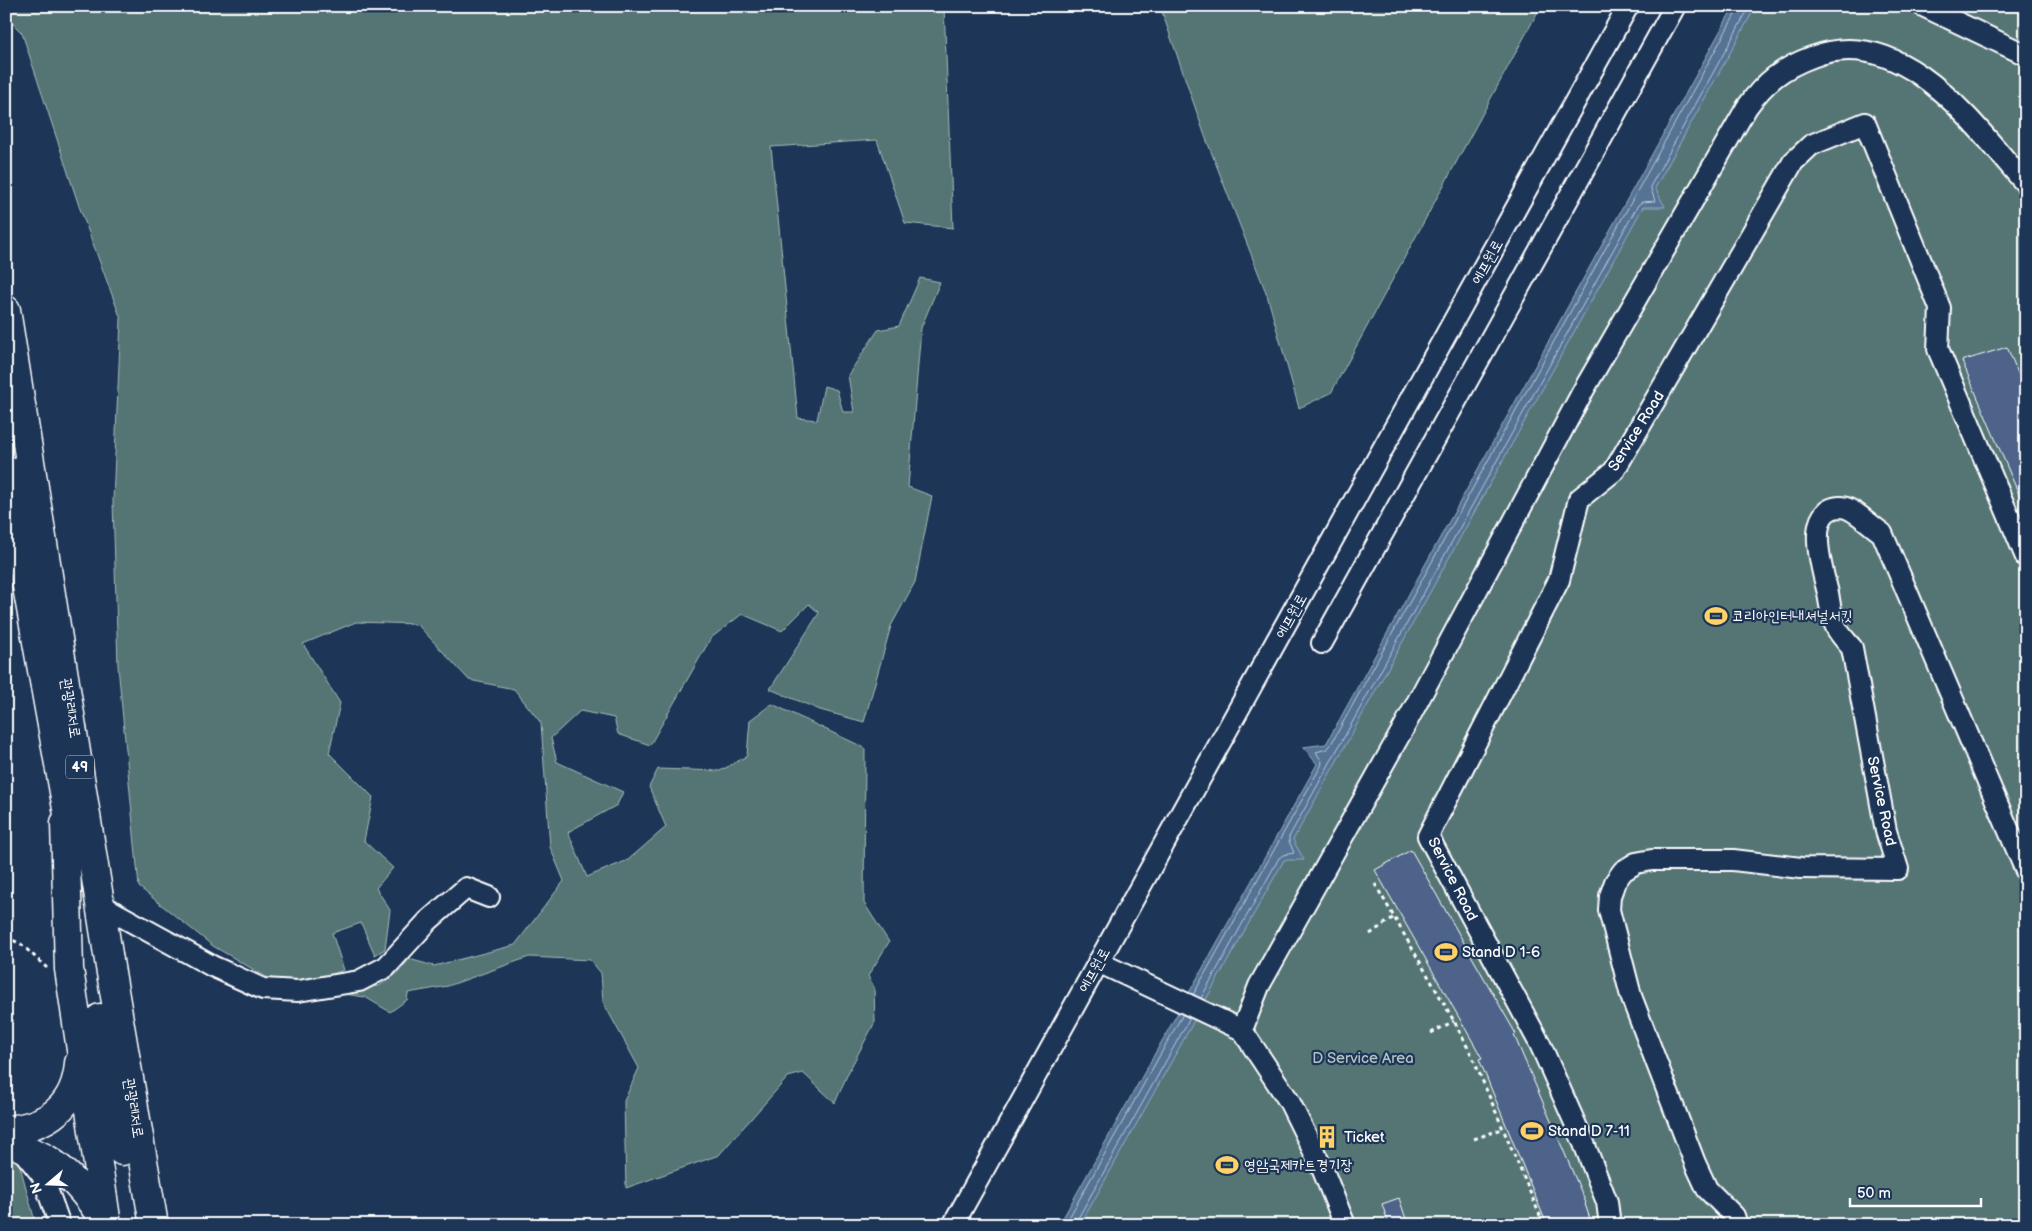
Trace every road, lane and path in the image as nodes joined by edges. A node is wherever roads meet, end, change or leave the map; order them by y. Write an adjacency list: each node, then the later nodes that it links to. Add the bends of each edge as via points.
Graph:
1 (1628, 6): 18 (street, 에프원로)
2 (1675, 6): 9 (street)
3 (1923, 6): 4 (street)
4 (2026, 55)
5 (2026, 184): 22 (street, via 1940,89 1914,70 1889,58 1865,51 1820,54 1780,72 1760,89 1583,391 1404,729 1259,986)
6 (6, 310): 14 (highway, 관광레저로 / 49)
7 (6, 470): 10 (highway, 관광레저로 / 49)
8 (2026, 557): 36 (street, Service Road, via 1938,349 1940,308 1865,122 1810,146 1793,162 1614,471 1580,499 1559,580 1428,836 1540,1044 1607,1202)
9 (1322, 643)
10 (63, 787): 24 (highway, via 69,969); 30 (highway, 관광레저로 / 49, via 109,1081)
11 (2026, 871): 37 (street, Service Road, via 1882,533 1851,509 1832,509 1823,515 1818,527 1818,552 1836,627 1852,648 1886,832 1898,869 1801,868 1734,860 1652,860 1636,863 1623,871 1610,896 1609,910 1650,1048 1707,1189 1734,1216)
12 (1376, 884): 15 (path)
13 (490, 897): 14 (street, via 466,888 428,921 386,967 359,981 298,992 264,989 212,966)
14 (101, 905): 20 (highway, 관광레저로 / 49)
15 (1394, 918): 16 (path); 21 (path)
16 (1370, 934)
17 (6, 937): 19 (path, via 21,944)
18 (1098, 962): 22 (street); 33 (street, 에프원로)
19 (49, 970)
20 (117, 1009): 31 (highway, 관광레저로 / 49); 32 (highway, via 148,1110)
21 (1454, 1021): 23 (path); 25 (path)
22 (1242, 1030): 34 (street, via 1289,1101)
23 (1431, 1033)
24 (80, 1041): 26 (highway, via 78,1074 70,1098 55,1113); 29 (highway)
25 (1502, 1129): 27 (path); 35 (path)
26 (10, 1138): 28 (street, via 42,1175); 29 (highway, via 48,1159 69,1176 88,1195)
27 (1474, 1139)
28 (60, 1225)
29 (107, 1225)
30 (136, 1225)
31 (154, 1225)
32 (170, 1225)
33 (952, 1225)
34 (1345, 1225)
35 (1544, 1225)
36 (1610, 1225)
37 (1738, 1225)

